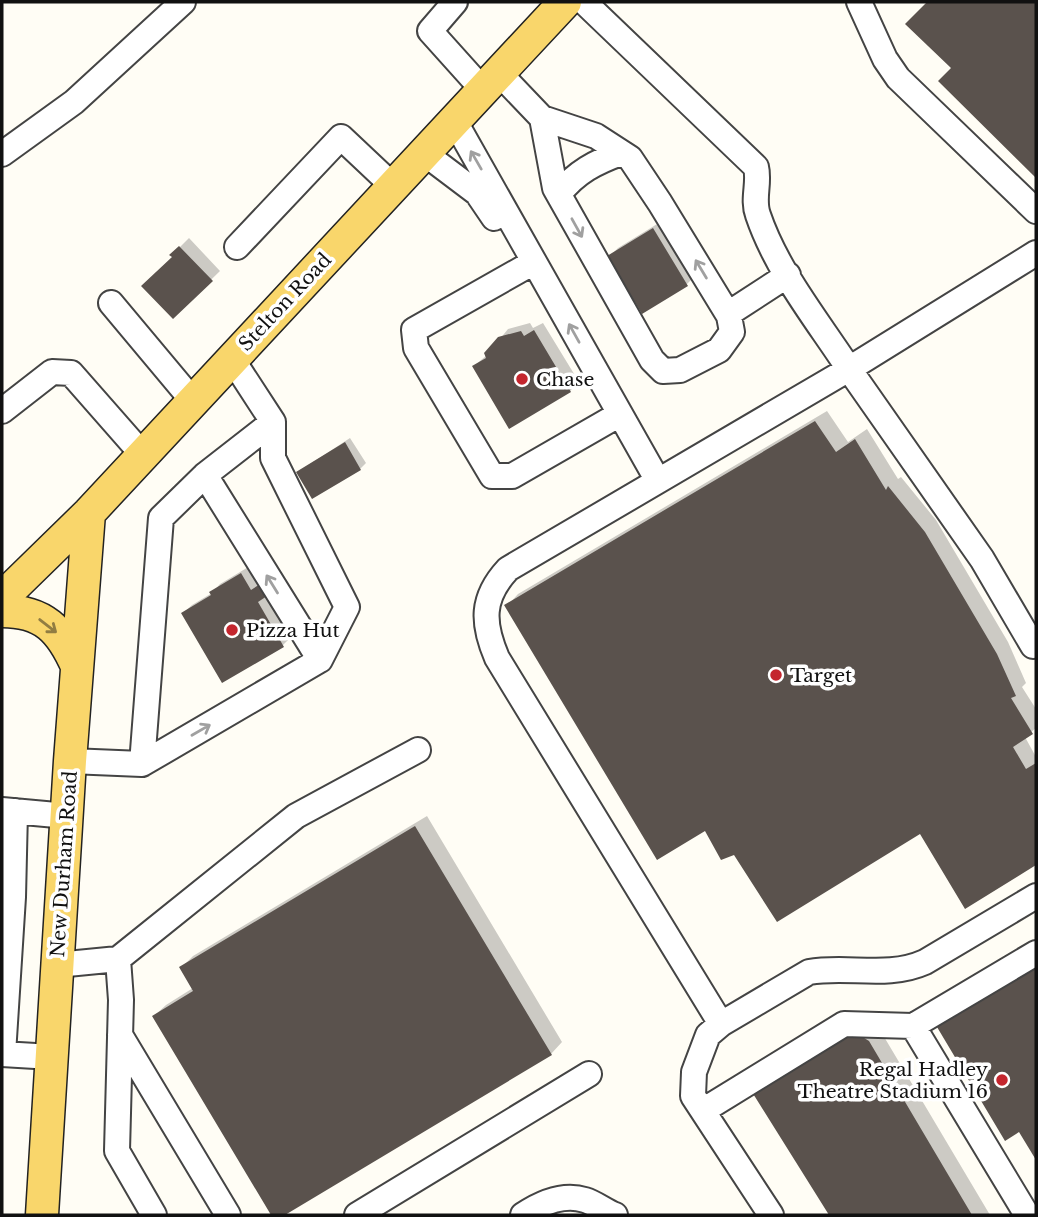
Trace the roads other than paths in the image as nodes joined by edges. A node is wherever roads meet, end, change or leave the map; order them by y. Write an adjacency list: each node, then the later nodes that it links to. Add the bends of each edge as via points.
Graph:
1 (183, 2): 11 (street, via 74,102)
2 (455, 2): 6 (street, via 430,31)
3 (565, 2): 6 (main road, Stelton Road)
4 (584, 2): 18 (street, via 756,167 756,212)
5 (859, 2): 14 (street, via 898,78)
6 (491, 81): 7 (street); 8 (main road, Stelton Road)
7 (541, 118): 10 (street, via 596,135); 13 (street)
8 (454, 120): 9 (main road, Stelton Road); 17 (street, one-way to 8)
9 (424, 153): 12 (main road, Stelton Road); 17 (street, via 477,193 508,240)
10 (621, 153): 13 (street, via 570,179); 20 (street, one-way to 10, via 660,203)
11 (2, 154)
12 (393, 186): 15 (street, via 341,137); 21 (main road, Stelton Road)
13 (558, 194): 20 (street, one-way to 20, via 652,360 663,371 680,370 719,350 732,332)
14 (1036, 211)
15 (237, 247)
16 (1036, 253): 22 (street)
17 (534, 262): 25 (street, one-way to 17); 25 (street, via 414,330 416,348 492,476 512,476)
18 (788, 275): 20 (street); 22 (street)
19 (111, 303): 23 (street)
20 (728, 314)
21 (232, 359): 23 (main road, Stelton Road); 26 (street)
22 (849, 369): 29 (street); 33 (street, via 982,559)
23 (193, 401): 27 (main road, Stelton Road)
24 (2, 411): 27 (street, via 52,372 71,373)
25 (620, 414): 29 (street)
26 (273, 422): 28 (street); 34 (street, via 273,458 347,607)
27 (143, 455): 30 (main road, Stelton Road)
28 (205, 475): 34 (street, one-way to 28); 38 (street, via 161,518)
29 (658, 481): 46 (street, via 508,569 489,597 486,620 497,658)
30 (89, 513): 31 (main road, Stelton Road); 35 (main road, New Durham Road)
31 (2, 598)
32 (2, 611): 35 (main road, one-way to 35, via 34,615 51,627 66,641)
33 (1035, 648)
34 (320, 660): 38 (street, one-way to 34)
35 (77, 666): 37 (main road, New Durham Road)
36 (418, 750): 44 (street, via 296,816)
37 (70, 761): 38 (street); 40 (main road, New Durham Road)
38 (142, 764)
39 (8, 811): 40 (street); 42 (street)
40 (67, 816): 45 (main road, New Durham Road)
41 (1036, 896): 46 (street, via 908,970 809,972)
42 (7, 897): 49 (street)
43 (1036, 953): 47 (street)
44 (118, 960): 45 (street); 48 (street)
45 (57, 965): 50 (main road, New Durham Road)
46 (721, 1024): 52 (street, via 708,1035 694,1072 693,1096)
47 (914, 1026): 52 (street, via 844,1024); 60 (street)
48 (120, 1034): 54 (street, via 117,1150); 55 (street)
49 (3, 1054): 50 (street)
50 (52, 1057): 53 (main road, New Durham Road)
51 (589, 1074): 56 (street)
52 (704, 1110): 59 (street)
53 (42, 1215)
54 (154, 1215)
55 (228, 1215)
56 (356, 1215)
57 (523, 1215): 58 (street, via 561,1198 584,1200)
58 (613, 1215)
59 (771, 1215)
60 (1027, 1215)

